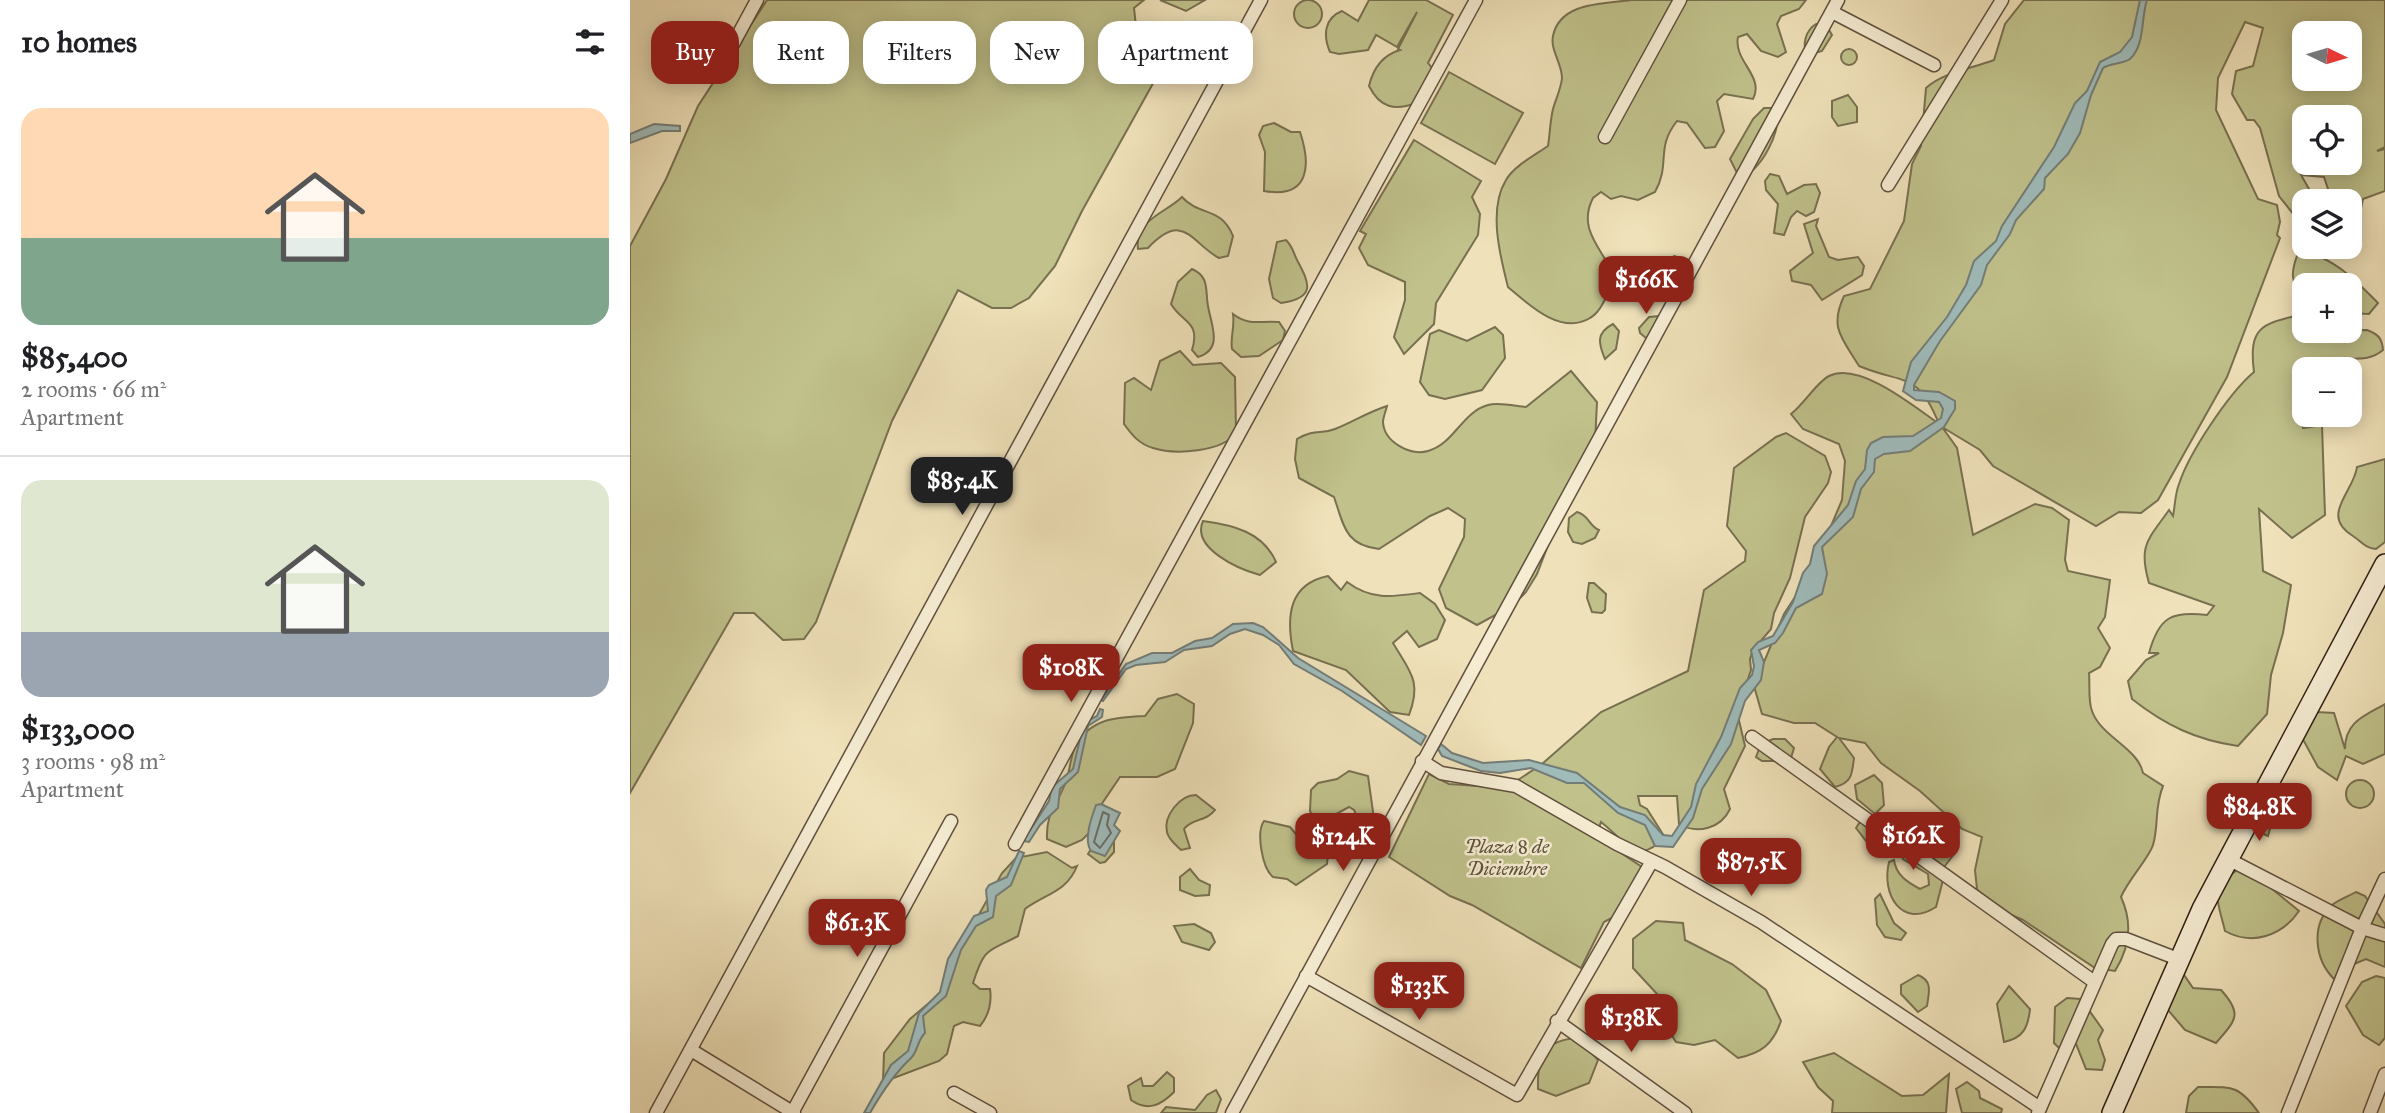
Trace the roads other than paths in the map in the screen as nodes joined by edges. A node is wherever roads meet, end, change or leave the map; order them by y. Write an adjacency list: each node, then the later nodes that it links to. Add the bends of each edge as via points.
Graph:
1 (757, 0): 7 (street)
2 (1261, 0): 25 (street)
3 (1476, 0): 15 (street)
4 (1680, 0): 9 (street)
5 (2002, 0): 10 (street)
6 (1835, 6): 8 (street); 13 (street)
7 (739, 33)
8 (1934, 65)
9 (1605, 137)
10 (1888, 185)
11 (2384, 566): 16 (main road)
12 (1752, 737): 23 (street)
13 (1422, 761): 17 (street, via 1441,774 1516,786); 22 (street)
14 (951, 821): 30 (street)
15 (1015, 844)
16 (2228, 859): 19 (street); 21 (main road)
17 (1652, 861): 24 (street); 28 (street, via 1761,922)
18 (2385, 879): 19 (street)
19 (2362, 928): 20 (street); 35 (street)
20 (2385, 935)
21 (2178, 959): 23 (street, via 2121,938 2112,944); 34 (main road)
22 (1306, 976): 24 (street, via 1517,1095); 32 (street)
23 (2094, 981): 28 (street)
24 (1557, 1021): 33 (street)
25 (691, 1050): 29 (street); 30 (street)
26 (2385, 1074): 36 (street)
27 (954, 1093): 31 (street)
28 (2039, 1111)
29 (656, 1113)
30 (793, 1113)
31 (990, 1113)
32 (1232, 1113)
33 (1685, 1113)
34 (2112, 1113)
35 (2288, 1113)
36 (2370, 1113)

